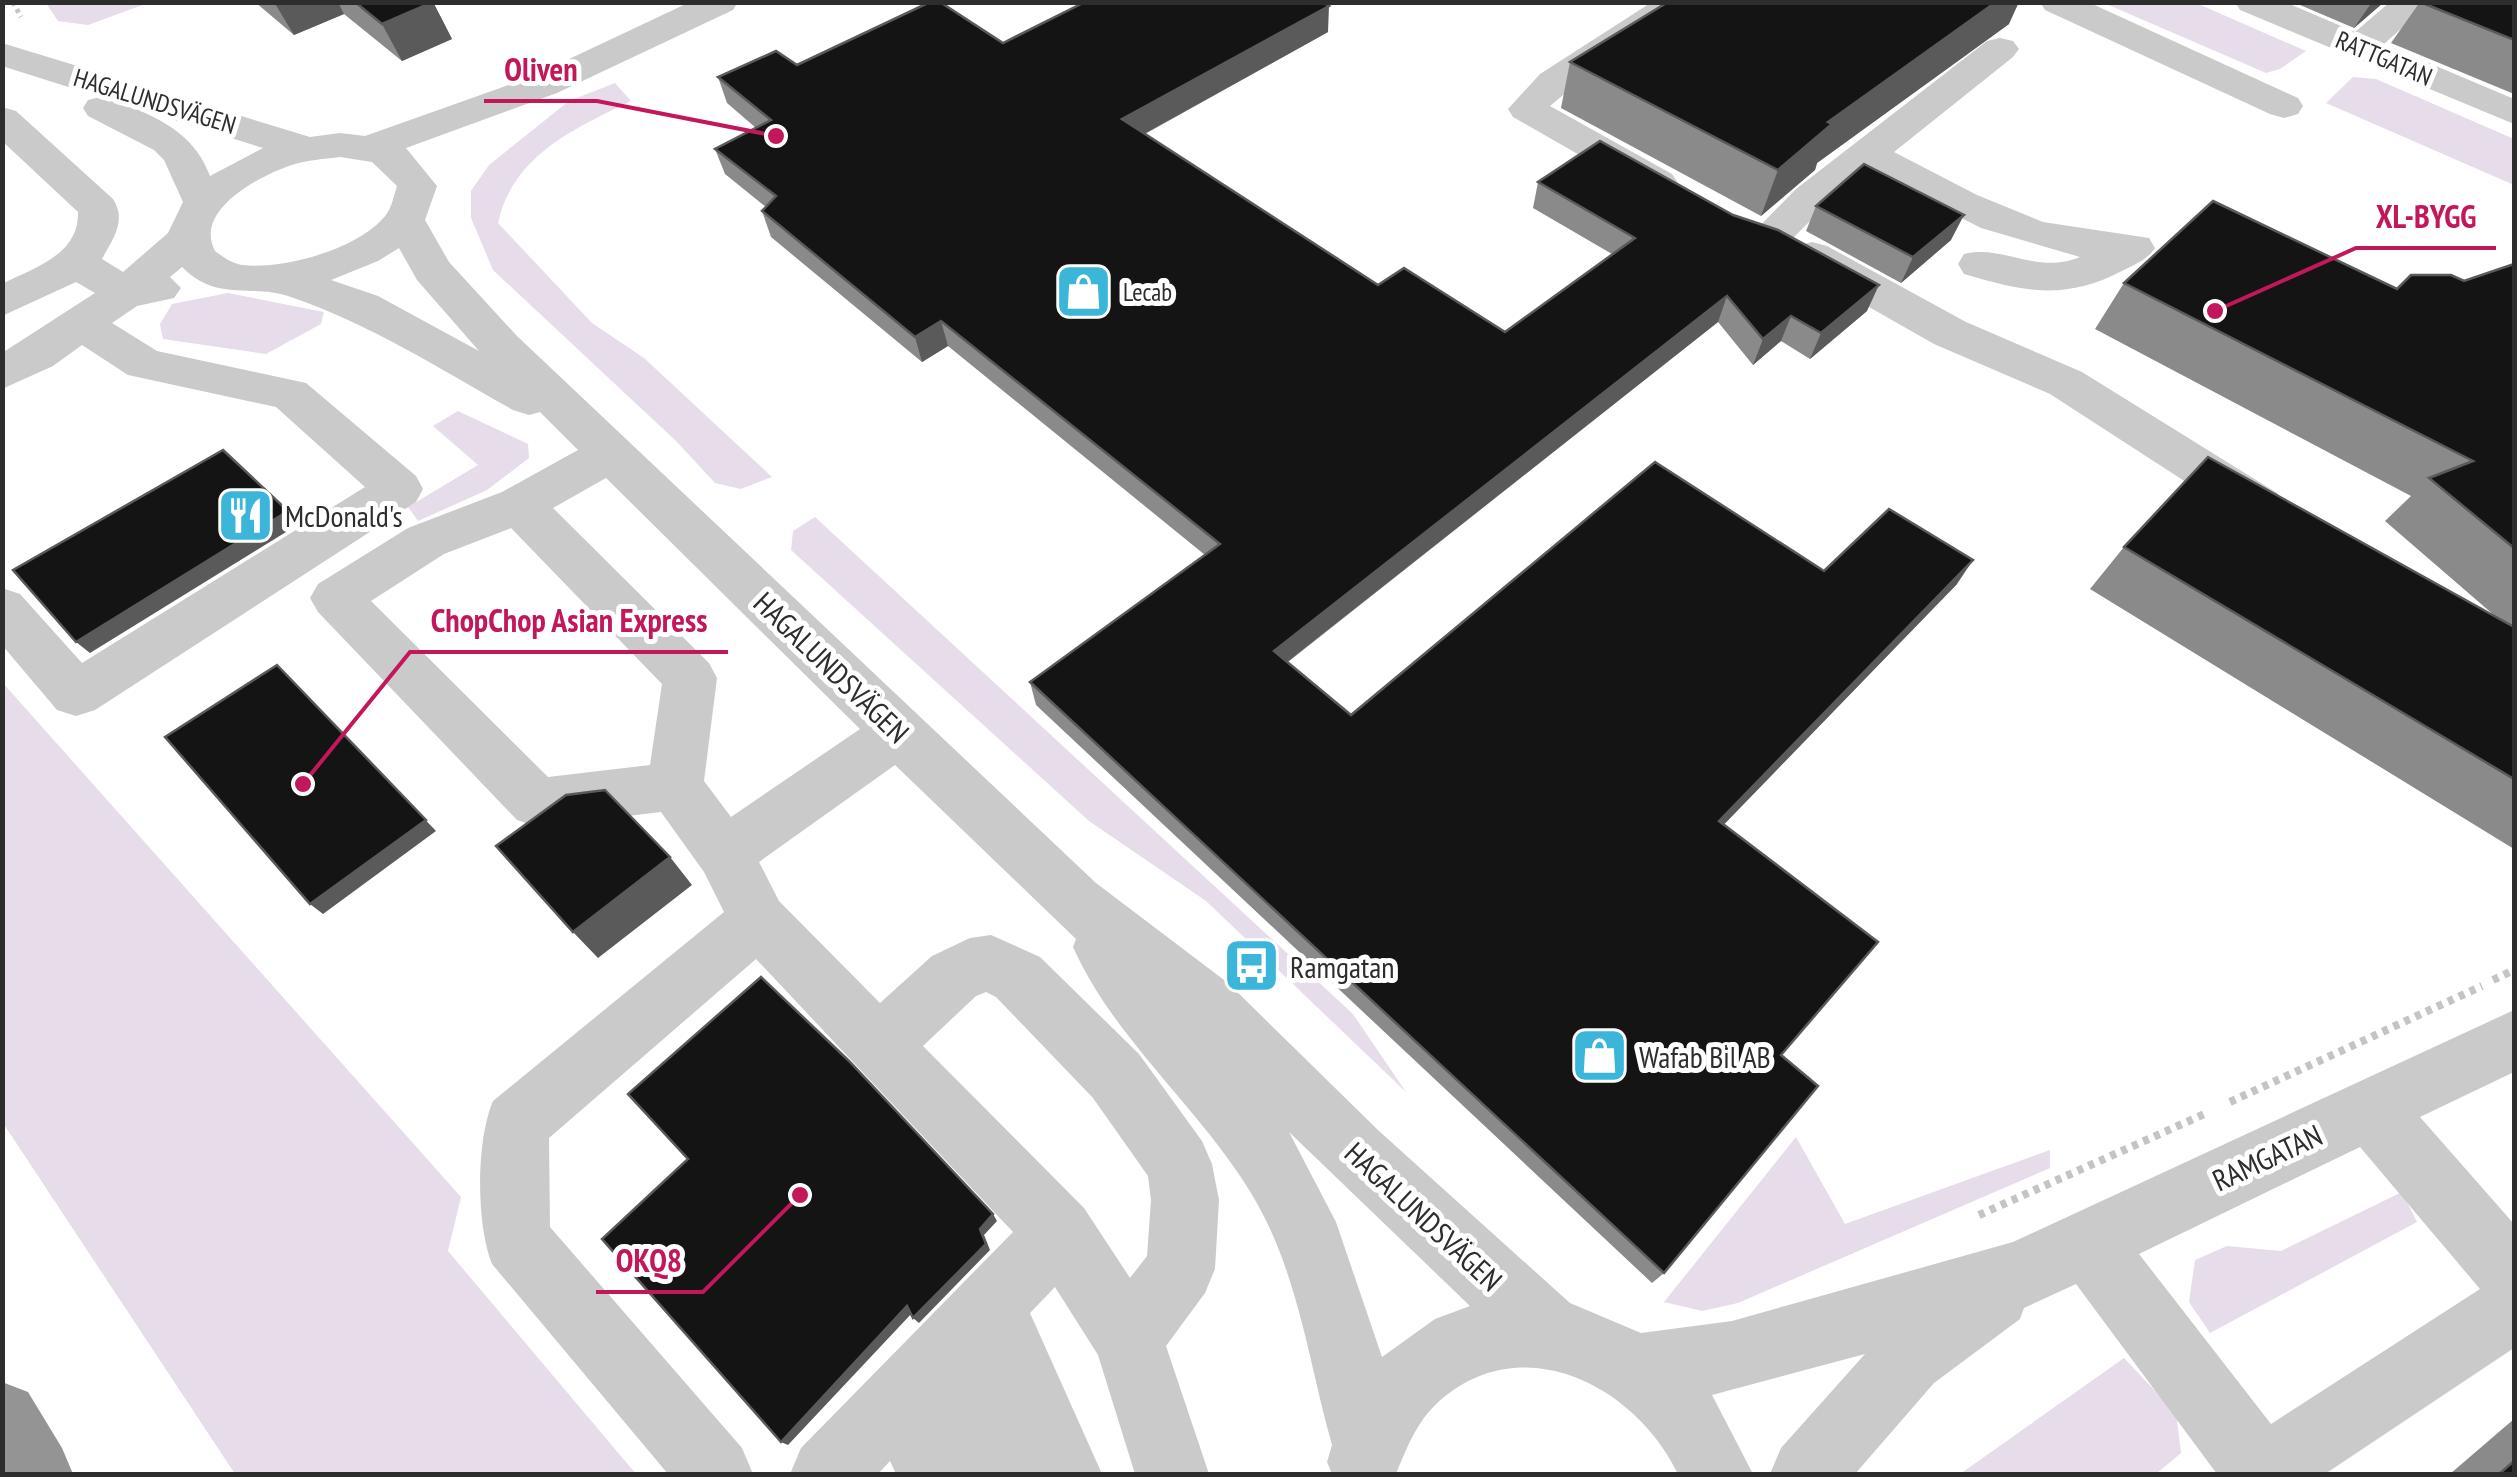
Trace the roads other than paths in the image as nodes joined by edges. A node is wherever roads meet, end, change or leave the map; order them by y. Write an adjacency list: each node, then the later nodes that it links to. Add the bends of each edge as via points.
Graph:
1 (720, 2): 9 (street)
2 (1678, 2): 20 (street, via 1570,72 1527,109 1706,209)
3 (2058, 2): 11 (street)
4 (2253, 2): 6 (street, RATTGATAN)
5 (2413, 2): 6 (street)
6 (2358, 48): 12 (street, RATTGATAN)
7 (2000, 50): 16 (street)
8 (2, 54): 15 (street, HAGALUNDSVÄGEN)
9 (544, 84): 14 (street); 17 (street)
10 (17, 85): 13 (street); 19 (street, HAGALUNDSVÄGEN, via 99,106 149,130 183,158)
11 (2284, 106)
12 (2514, 113)
13 (2, 119): 21 (street, via 98,208 99,226)
14 (370, 148): 15 (street); 17 (street, HAGALUNDSVÄGEN)
15 (307, 149): 19 (street, via 231,178)
16 (1867, 154): 18 (street); 20 (street)
17 (429, 183): 24 (street, via 375,246 332,267); 30 (street, HAGALUNDSVÄGEN, via 432,270)
18 (1974, 209): 22 (street, via 1985,247); 22 (street, via 2062,242 2134,248 2066,279)
19 (197, 220): 23 (street, HAGALUNDSVÄGEN, via 200,262); 25 (street)
20 (1770, 237): 27 (street)
21 (78, 263): 25 (street); 26 (street)
22 (1979, 264): 27 (street)
23 (231, 276): 24 (street); 25 (street)
24 (284, 278): 30 (street, HAGALUNDSVÄGEN, via 363,306)
25 (125, 294): 28 (street)
26 (2, 302)
27 (1934, 321): 32 (street, via 2066,384)
28 (81, 324): 29 (street); 33 (street, via 144,364 290,394 399,489 76,694)
29 (2, 373)
30 (600, 442): 31 (street); 34 (street, HAGALUNDSVÄGEN)
31 (520, 505): 35 (street, via 690,678); 35 (street, via 426,542 336,598 536,804)
32 (2296, 529)
33 (2, 608)
34 (900, 731): 36 (street); 37 (street, HAGALUNDSVÄGEN)
35 (675, 786): 36 (street)
36 (725, 854): 38 (street)
37 (1075, 902): 48 (street, HAGALUNDSVÄGEN, via 1206,1004); 53 (street, HAGALUNDSVÄGEN, via 1178,1047 1256,1140 1298,1213 1329,1286)
38 (758, 920): 40 (street); 56 (street, via 516,1124 516,1240)
39 (2514, 1040): 41 (street, RAMGATAN)
40 (880, 1046): 42 (street); 49 (street, via 954,976 991,963 1018,977 1116,1076 1178,1164 1185,1200 1182,1269)
41 (2370, 1109): 43 (street, RAMGATAN); 45 (street)
42 (1060, 1232): 47 (street); 49 (street)
43 (2088, 1243): 44 (street, RAMGATAN); 63 (street)
44 (2020, 1275): 50 (street, RAMGATAN, via 1732,1358); 62 (street, RAMGATAN, via 1909,1358)
45 (2514, 1276)
46 (2514, 1307): 63 (street)
47 (969, 1327): 51 (street); 58 (street); 59 (street)
48 (1548, 1331): 50 (street, via 1594,1344); 53 (street, via 1492,1332 1440,1352 1398,1390)
49 (1128, 1338): 60 (street)
50 (1637, 1369): 61 (street, via 1677,1408)
51 (900, 1399): 54 (street); 57 (street)
52 (2, 1418): 55 (highway)
53 (1364, 1459)
54 (842, 1468)
55 (36, 1474)
56 (716, 1474)
57 (933, 1474)
58 (1002, 1474)
59 (1065, 1474)
60 (1172, 1474)
61 (1716, 1474)
62 (1807, 1474)
63 (2262, 1474)

